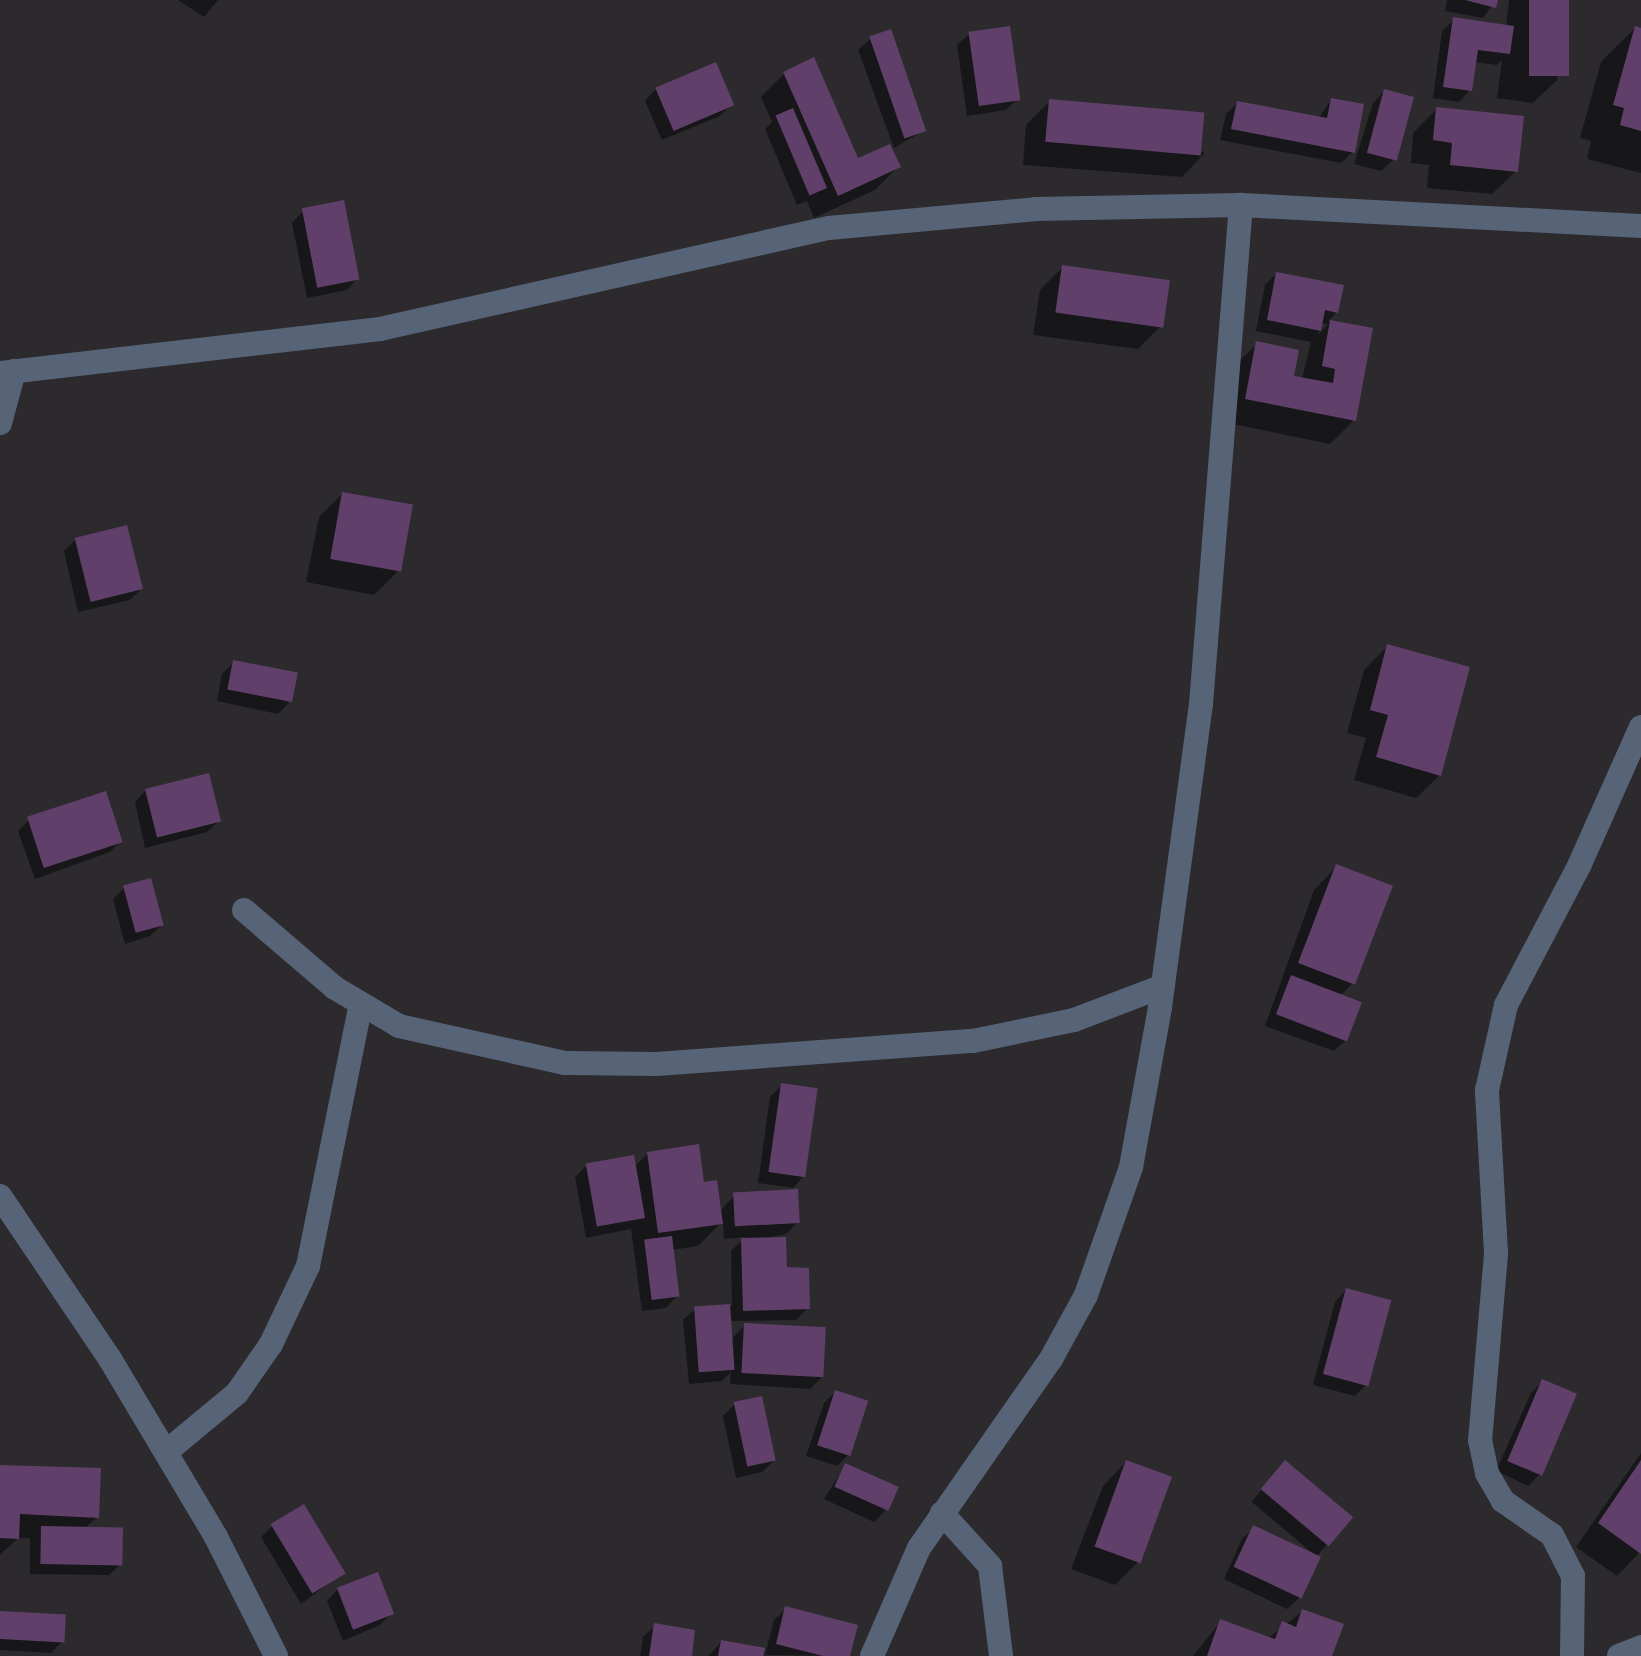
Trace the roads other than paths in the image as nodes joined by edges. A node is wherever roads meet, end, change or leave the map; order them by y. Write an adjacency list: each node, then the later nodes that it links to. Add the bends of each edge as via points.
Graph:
1 (1241, 205): 2 (street); 3 (street, via 1036,209 829,228 380,329); 7 (street, via 1201,704)
2 (1641, 226)
3 (7, 372): 4 (street)
4 (0, 423)
5 (1639, 736): 16 (street, via 1506,1005 1487,1090 1496,1253 1480,1441 1487,1473 1503,1501 1552,1535 1573,1576)
6 (244, 910): 8 (street)
7 (1163, 986): 8 (street, via 1074,1020 973,1041 657,1064 565,1063 399,1026); 11 (street, via 1131,1167 1086,1295 1051,1359)
8 (361, 1004): 10 (street, via 308,1266 271,1344 237,1393)
9 (0, 1196): 10 (street)
10 (166, 1452): 13 (street)
11 (942, 1513): 14 (street, via 919,1548); 15 (street, via 990,1566)
12 (1641, 1647): 17 (street)
13 (276, 1656)
14 (872, 1656)
15 (1001, 1656)
16 (1572, 1656)
17 (1619, 1656)

